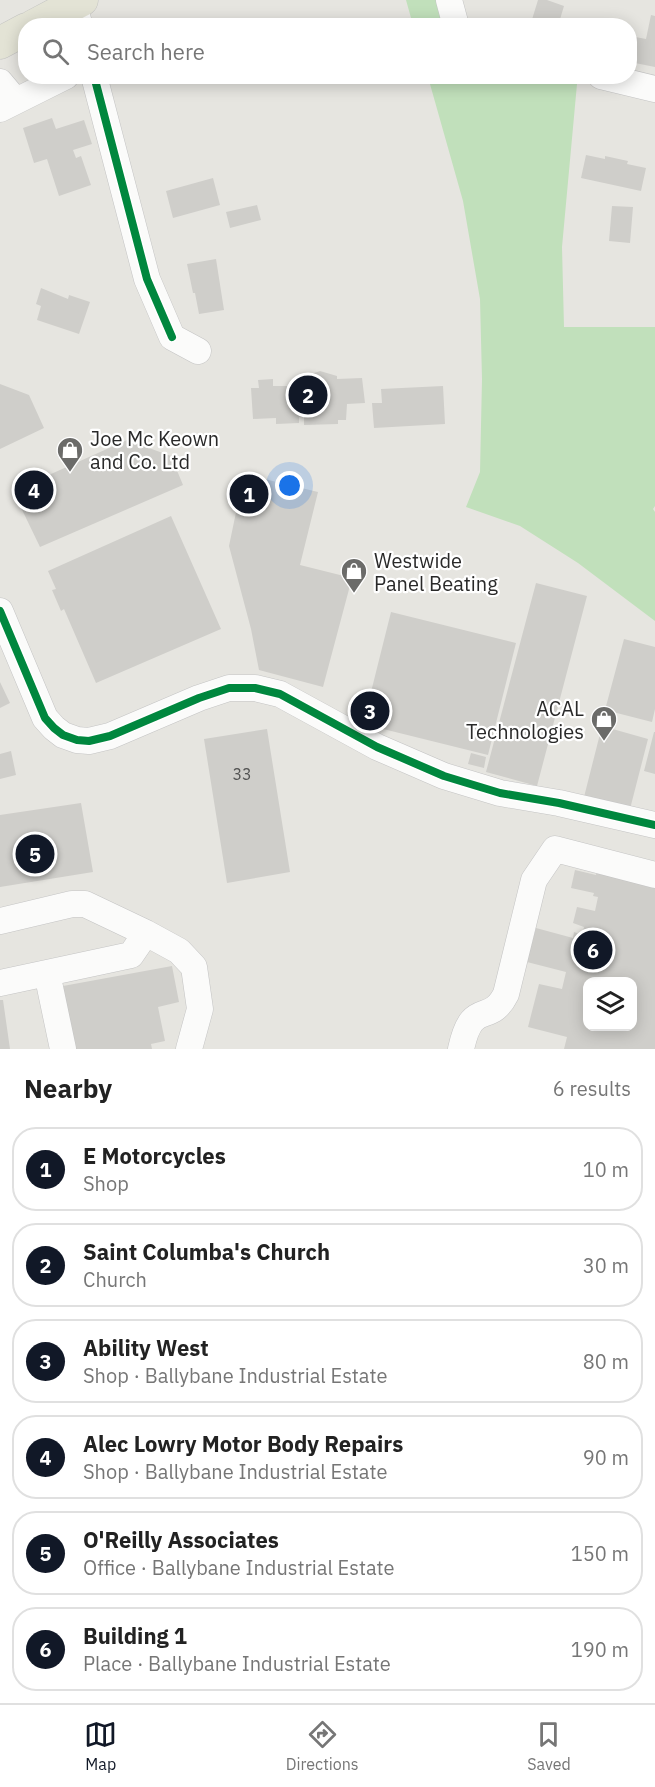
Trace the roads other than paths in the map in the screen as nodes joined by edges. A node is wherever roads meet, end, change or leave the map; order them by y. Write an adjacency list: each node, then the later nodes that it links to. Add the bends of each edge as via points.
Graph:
1 (449, 0): 4 (street)
2 (78, 10): 3 (main road)
3 (56, 18)
4 (454, 18)
5 (18, 33): 6 (main road)
6 (0, 43)
7 (44, 84): 11 (street)
8 (96, 84): 12 (street, via 147,279 172,337)
9 (634, 84): 10 (street)
10 (655, 89)
11 (5, 98)
12 (198, 351)
13 (0, 611): 14 (street, via 45,718 63,735 78,740 110,736 229,688 255,688 280,694 377,747 444,776 500,793)
14 (655, 825)
15 (655, 875): 22 (street, via 555,849 534,880 506,994 493,1011 473,1019)
16 (0, 921): 17 (street, via 85,904)
17 (146, 933): 18 (street, via 130,955); 21 (street, via 179,951 194,967 200,1010)
18 (47, 973): 19 (street); 20 (street)
19 (0, 983)
20 (63, 1049)
21 (189, 1049)
22 (461, 1049)

